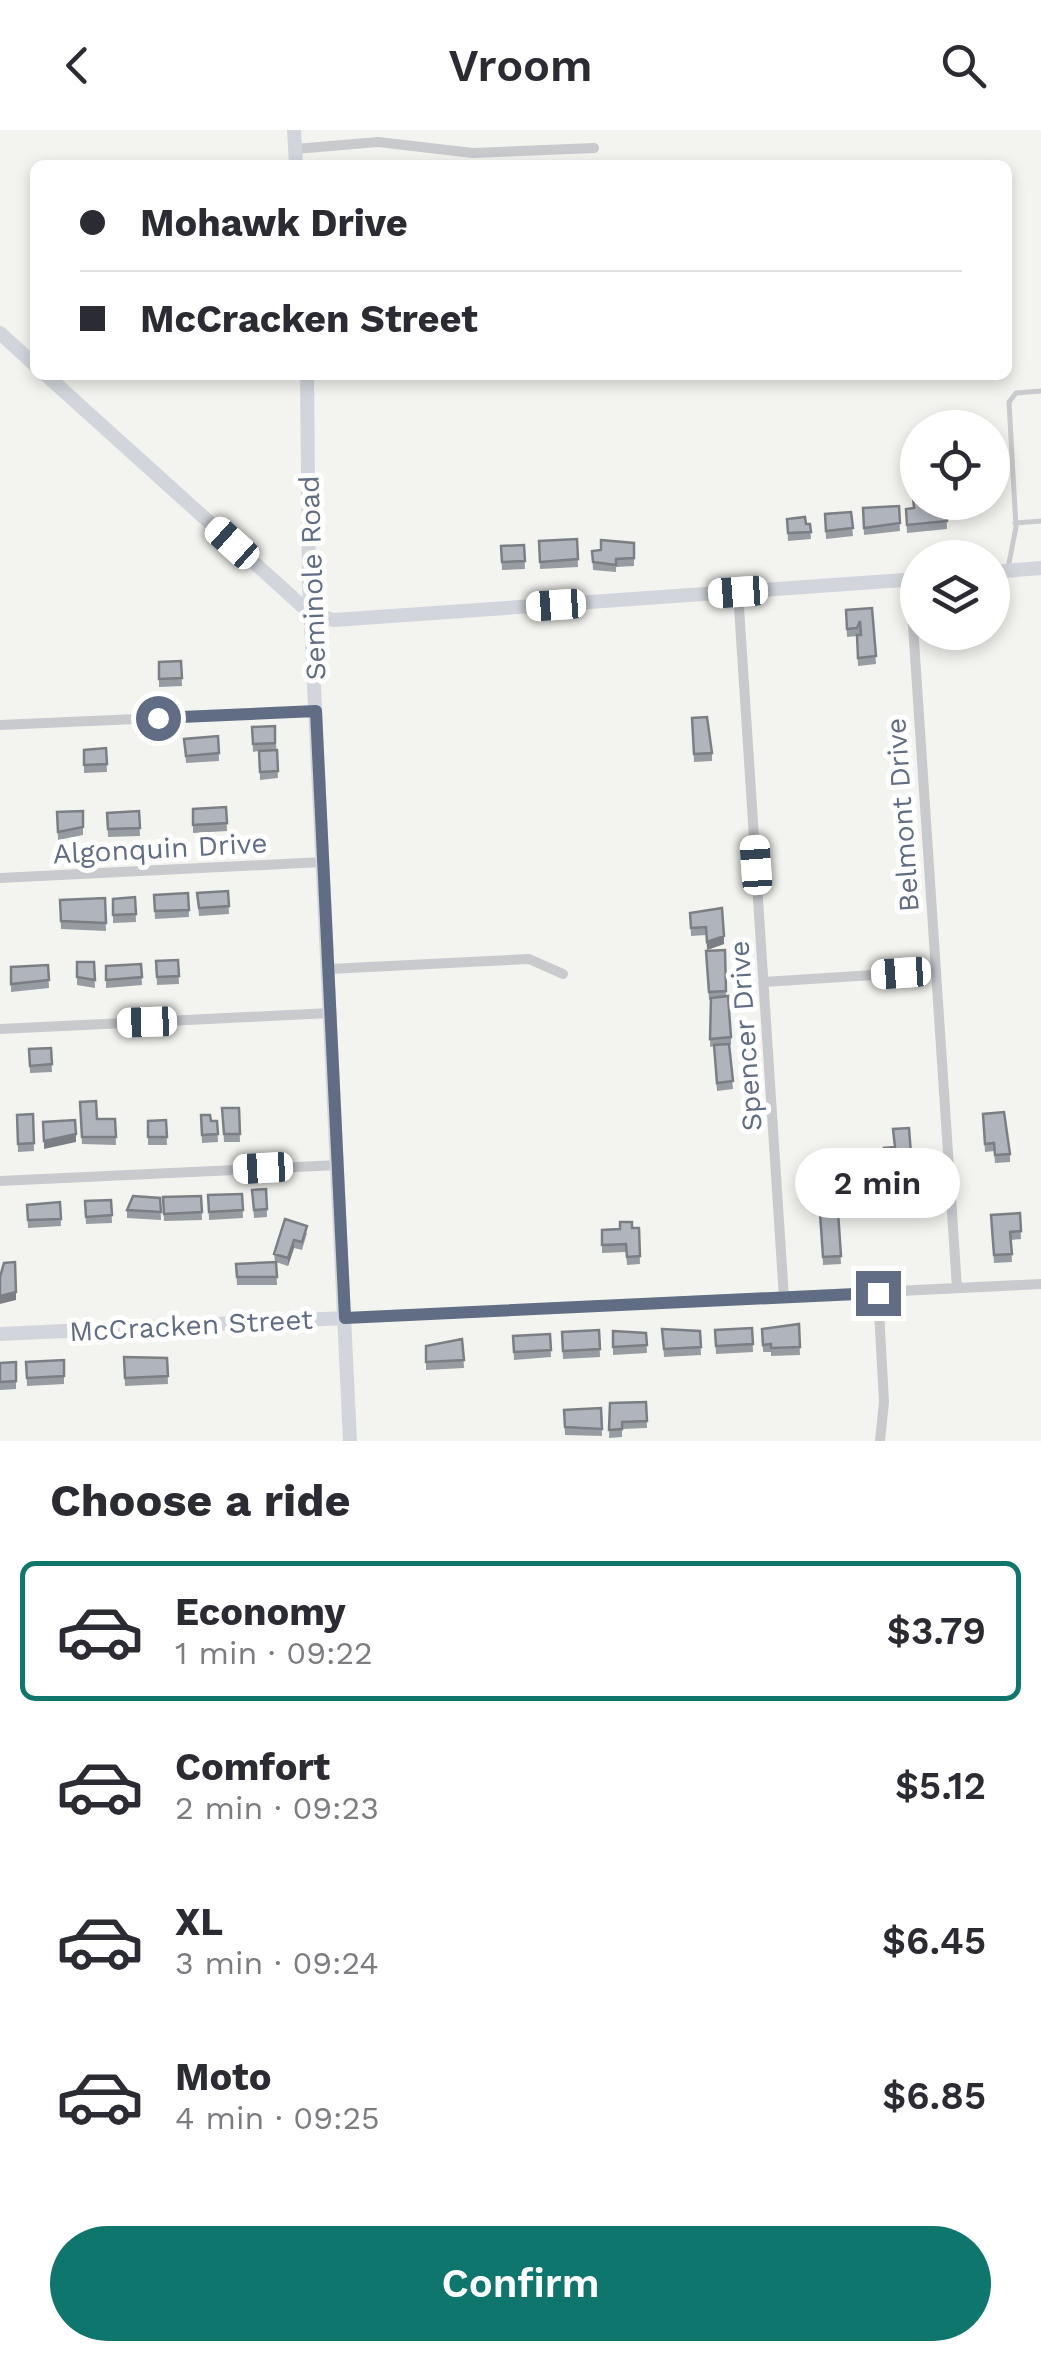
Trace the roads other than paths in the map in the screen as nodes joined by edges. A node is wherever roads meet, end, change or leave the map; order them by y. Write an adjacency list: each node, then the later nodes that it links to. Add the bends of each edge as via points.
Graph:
1 (294, 130): 3 (street)
2 (594, 148): 3 (street, via 473,153 378,142)
3 (296, 157)
4 (0, 332): 5 (street)
5 (30, 360)
6 (52, 380): 16 (street)
7 (307, 380): 16 (street, Seminole Road)
8 (1041, 391): 10 (lane, via 1016,393 1010,402)
9 (1041, 520): 10 (lane)
10 (1016, 522): 11 (lane)
11 (1010, 540)
12 (1041, 568): 13 (street)
13 (1010, 570)
14 (900, 580): 15 (street)
15 (738, 592): 16 (street, via 334,620); 25 (street, Spencer Drive)
16 (310, 614): 18 (street, Seminole Road)
17 (918, 650): 23 (street, Belmont Drive)
18 (316, 711): 19 (street); 20 (street, Seminole Road)
19 (0, 725)
20 (323, 862): 21 (street, Algonquin Drive); 22 (street, Seminole Road)
21 (0, 878)
22 (329, 969): 24 (street, via 529,959); 26 (street, Seminole Road)
23 (935, 970): 25 (street); 31 (street, Belmont Drive)
24 (563, 974)
25 (764, 982): 33 (street, Spencer Drive)
26 (330, 1013): 27 (street); 28 (street, Seminole Road)
27 (0, 1029)
28 (338, 1164): 29 (street); 34 (street, Seminole Road)
29 (0, 1181)
30 (1041, 1284): 31 (street, McCracken Street)
31 (957, 1288): 32 (street, McCracken Street)
32 (878, 1293): 33 (street, McCracken Street); 37 (street)
33 (784, 1298): 34 (street, McCracken Street)
34 (345, 1318): 35 (street, McCracken Street); 36 (street, Seminole Road)
35 (0, 1334)
36 (350, 1441)
37 (880, 1441)

